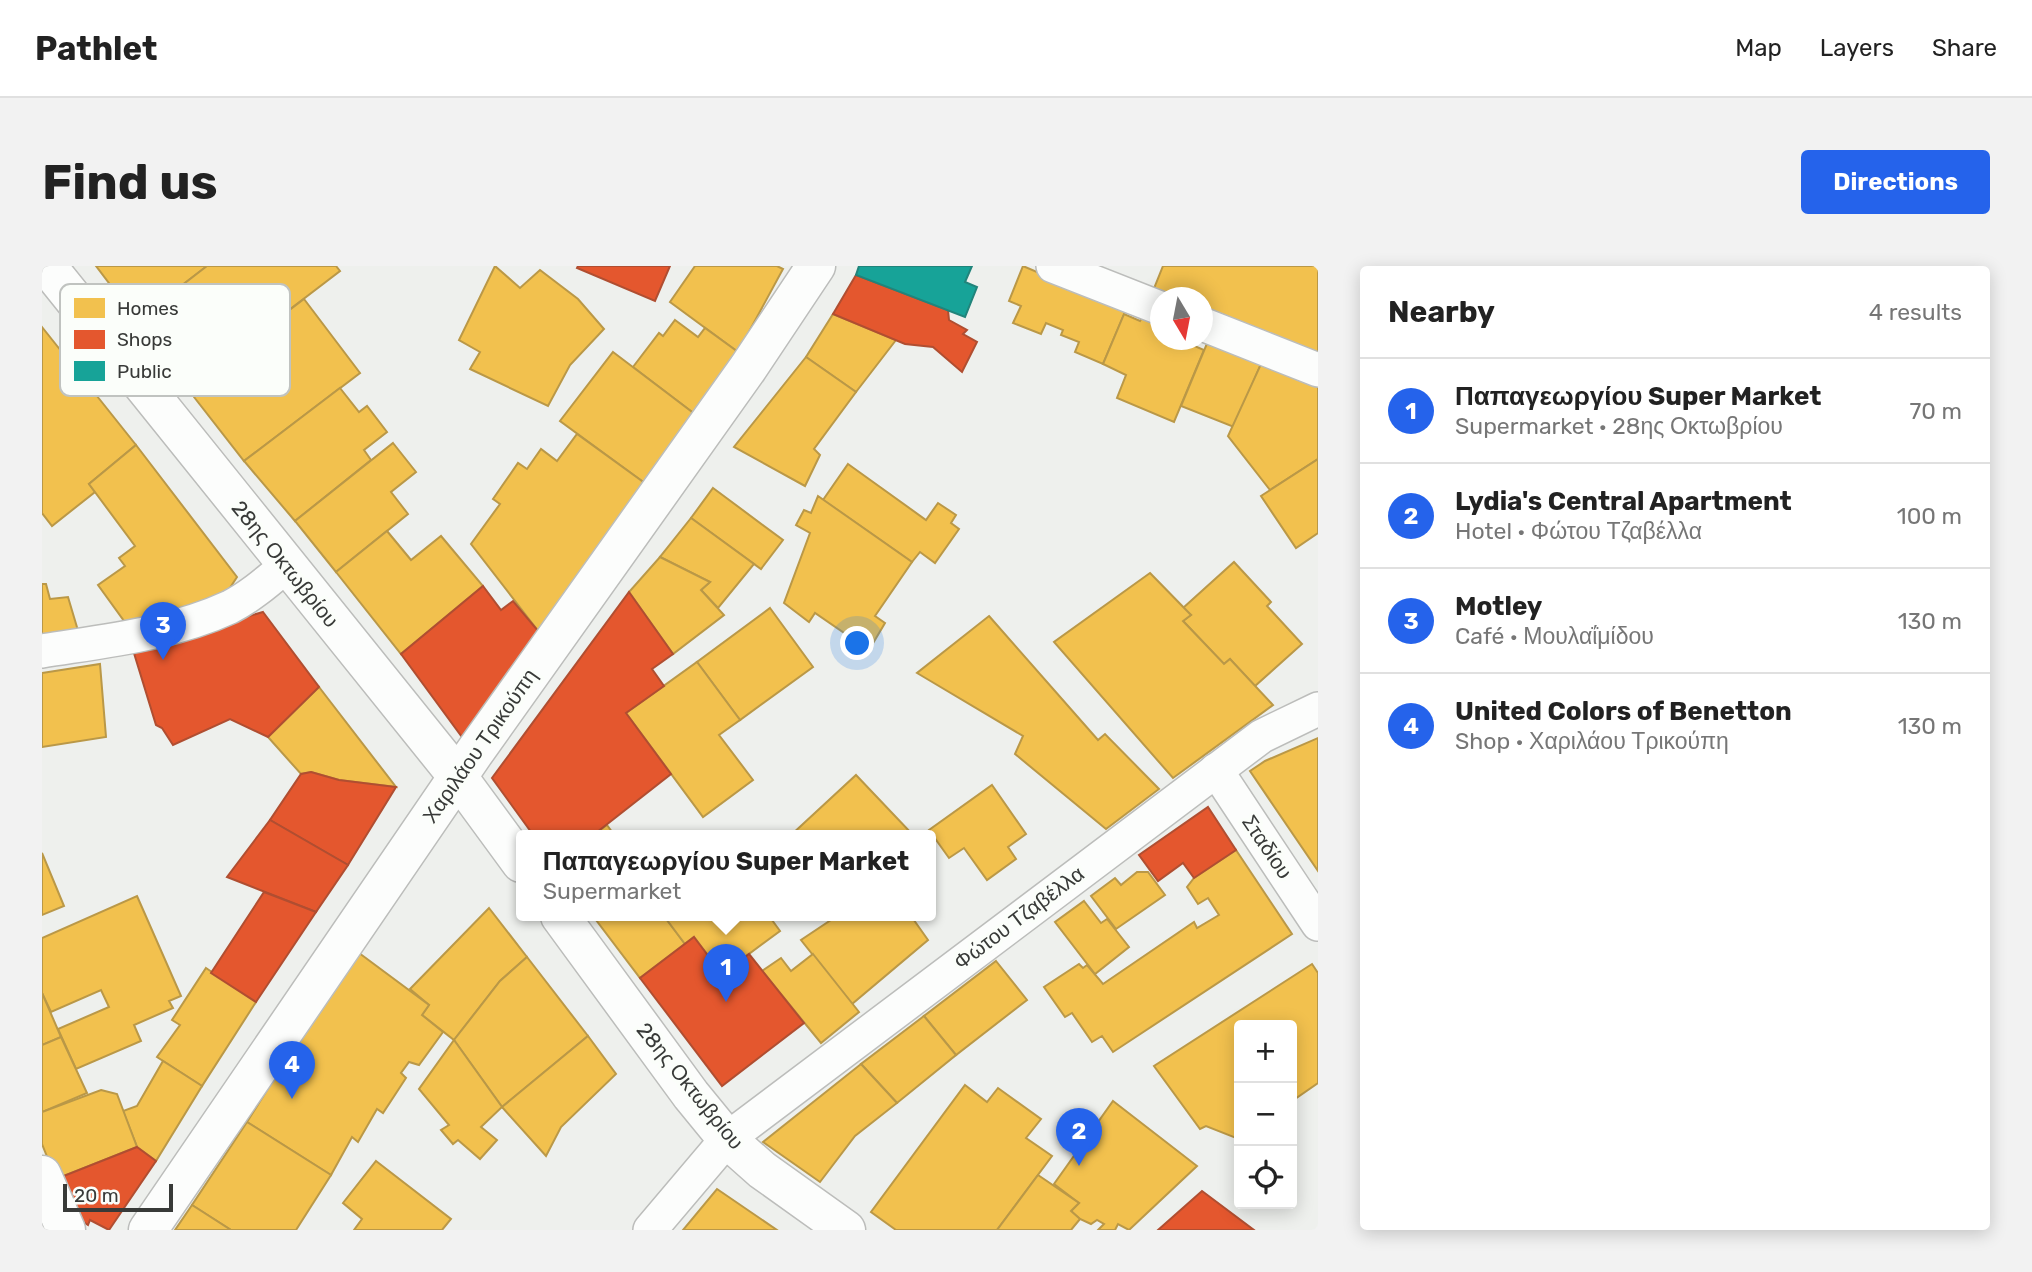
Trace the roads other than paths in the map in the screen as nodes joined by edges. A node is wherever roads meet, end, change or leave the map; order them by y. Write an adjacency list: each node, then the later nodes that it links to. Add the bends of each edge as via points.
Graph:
1 (47, 266): 4 (main road, 28ης Οκτωβρίου)
2 (816, 266): 13 (main road, Χαριλάου Τρικούπη)
3 (1053, 266): 5 (street)
4 (61, 284)
5 (1150, 304)
6 (1213, 328): 7 (street)
7 (1318, 370)
8 (151, 396): 9 (main road, 28ης Οκτωβρίου)
9 (286, 566): 10 (street, via 228,607 157,631); 13 (main road, 28ης Οκτωβρίου)
10 (42, 651)
11 (1318, 709): 12 (street, Φώτου Τζαβέλλα, via 1262,736)
12 (1216, 770): 16 (street, Σταδίου); 17 (street, Φώτου Τζαβέλλα)
13 (458, 777): 14 (main road, 28ης Οκτωβρίου); 20 (main road, Χαριλάου Τρικούπη)
14 (516, 856)
15 (564, 921): 17 (main road, 28ης Οκτωβρίου)
16 (1318, 924)
17 (727, 1139): 21 (street, Φώτου Τζαβέλλα); 22 (main road, 28ης Οκτωβρίου)
18 (42, 1175): 19 (main road)
19 (66, 1230)
20 (148, 1230)
21 (650, 1230)
22 (846, 1230)

